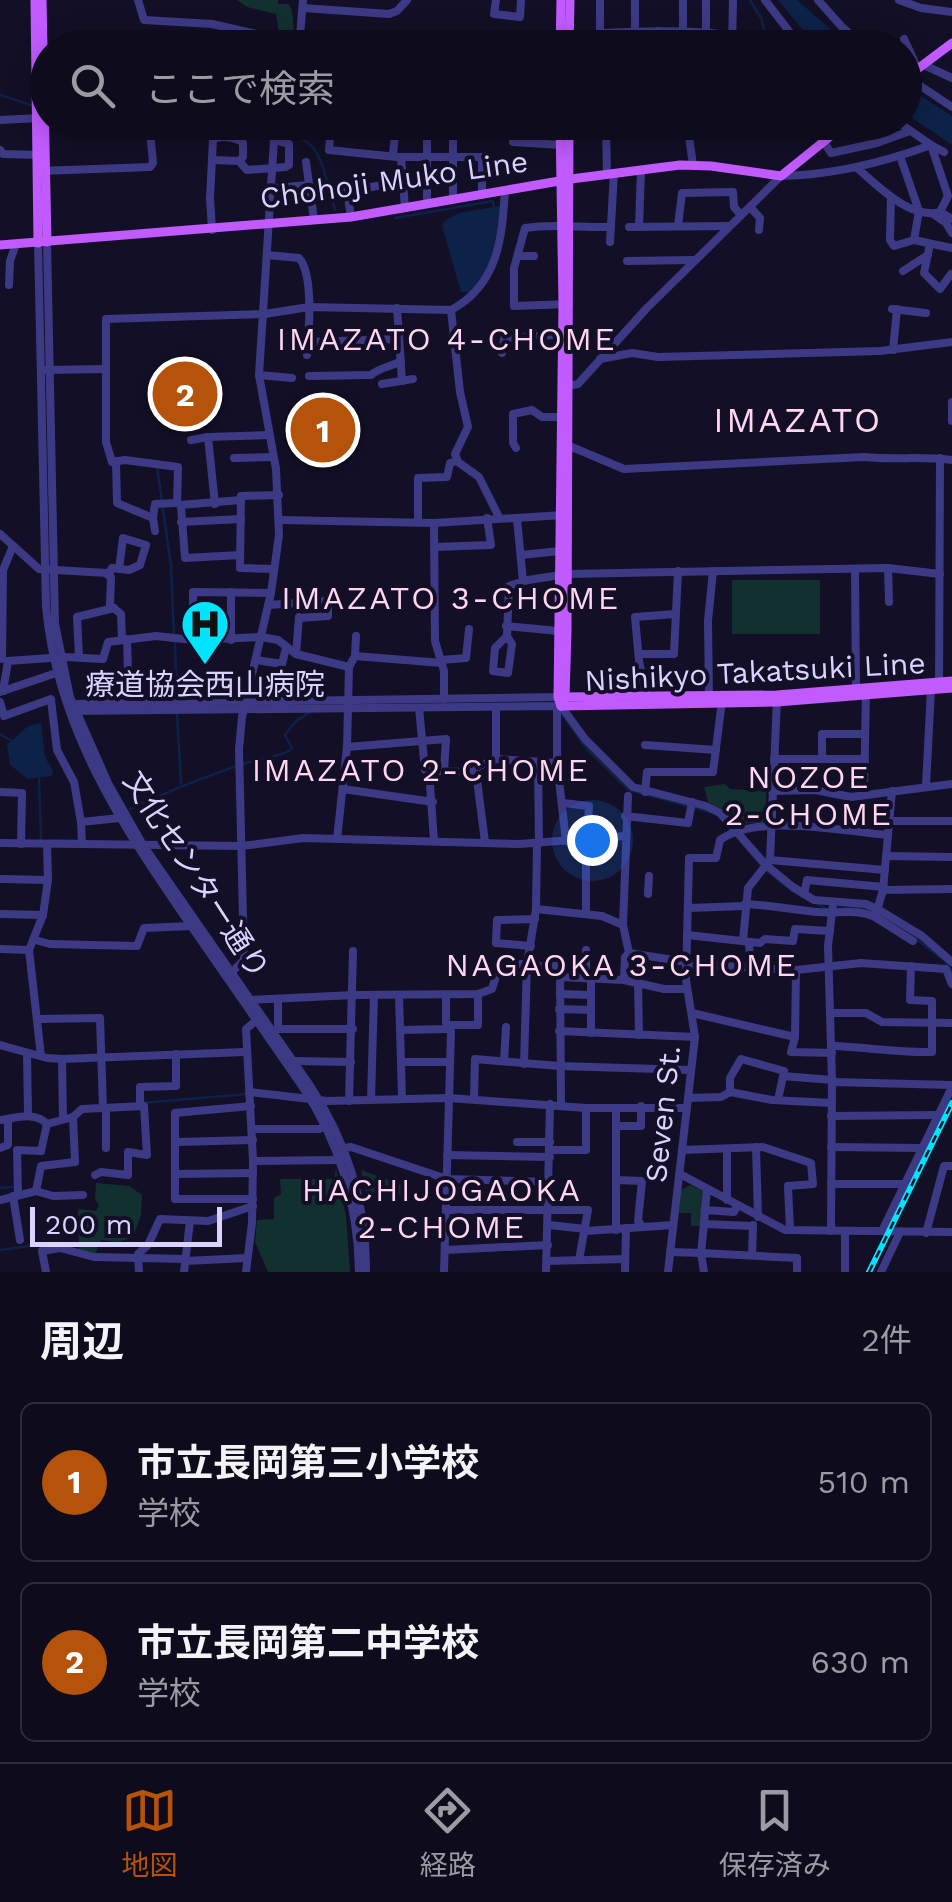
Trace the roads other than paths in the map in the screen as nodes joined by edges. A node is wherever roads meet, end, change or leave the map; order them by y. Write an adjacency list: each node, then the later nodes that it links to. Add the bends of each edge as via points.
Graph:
1 (38, 0): 18 (main road)
2 (138, 0): 19 (street, via 144,20)
3 (408, 0): 16 (street, via 389,14)
4 (496, 0): 5 (street, via 494,14 520,17)
5 (521, 0)
6 (561, 0): 21 (main road)
7 (570, 0): 22 (main road)
8 (600, 0): 23 (street)
9 (634, 0): 24 (street)
10 (684, 0): 25 (street)
11 (706, 0): 26 (street)
12 (733, 0): 27 (street)
13 (765, 0): 28 (street)
14 (818, 0): 29 (street)
15 (899, 0): 17 (street)
16 (303, 4): 20 (street)
17 (952, 12)
18 (39, 30)
19 (239, 30)
20 (302, 30)
21 (564, 30)
22 (566, 30)
23 (600, 30)
24 (632, 30)
25 (684, 30)
26 (706, 30)
27 (732, 30)
28 (788, 30)
29 (844, 30)
30 (952, 43): 31 (main road)
31 (922, 64)
32 (922, 67): 33 (street)
33 (952, 78)
34 (922, 87): 35 (street)
35 (952, 107)
36 (30, 119): 37 (street)
37 (0, 120)
38 (40, 140): 61 (main road)
39 (43, 140): 73 (main road)
40 (151, 140): 73 (street, via 150,167)
41 (213, 140): 66 (street)
42 (233, 140): 67 (street, via 243,143)
43 (275, 140): 70 (street)
44 (284, 140): 70 (street, via 288,165)
45 (330, 140): 62 (street, via 329,150)
46 (396, 140): 62 (street)
47 (426, 140): 64 (street)
48 (453, 140): 65 (street)
49 (513, 140): 57 (street)
50 (561, 140): 57 (main road, Nishikyo Takatsuki Line)
51 (568, 140): 76 (main road, Nishikyo Takatsuki Line)
52 (607, 140): 74 (street)
53 (690, 140): 69 (street)
54 (878, 140): 56 (street, via 831,153)
55 (922, 140): 58 (street)
56 (823, 141): 75 (main road)
57 (561, 145): 76 (main road, Nishikyo Takatsuki Line)
58 (931, 146): 60 (street); 63 (street); 82 (street)
59 (0, 150): 61 (street)
60 (944, 152)
61 (38, 155): 73 (main road)
62 (397, 156): 64 (street); 77 (street)
63 (900, 156): 71 (street); 88 (street)
64 (426, 157): 65 (street); 85 (street)
65 (453, 157): 81 (street, via 482,158); 84 (street)
66 (212, 160): 67 (street); 99 (street)
67 (239, 161): 70 (street, via 248,170)
68 (306, 162): 78 (street)
69 (694, 165): 72 (main road, Chohoji Muko Line); 75 (main road, Chohoji Muko Line)
70 (272, 166): 79 (street)
71 (857, 168): 75 (street); 83 (street)
72 (641, 170): 74 (main road, Chohoji Muko Line); 96 (street, via 634,227)
73 (42, 171): 103 (main road)
74 (610, 174): 76 (main road, Chohoji Muko Line); 98 (street)
75 (781, 176): 86 (street)
76 (567, 180): 80 (main road, Chohoji Muko Line); 95 (main road, Nishikyo Takatsuki Line)
77 (401, 182): 87 (street); 91 (street, via 346,190)
78 (309, 185): 79 (street); 93 (street)
79 (273, 188): 94 (street)
80 (505, 190): 81 (main road, Chohoji Muko Line); 122 (street, via 502,232 484,285)
81 (482, 194): 84 (main road, Chohoji Muko Line)
82 (950, 194): 89 (street)
83 (891, 197): 88 (street); 102 (street, via 890,240 894,246)
84 (453, 200): 85 (main road, Chohoji Muko Line)
85 (427, 204): 87 (main road, Chohoji Muko Line)
86 (750, 207): 90 (street); 100 (street)
87 (405, 208): 91 (main road, Chohoji Muko Line)
88 (919, 210): 89 (street); 102 (street)
89 (936, 213): 92 (street); 101 (street)
90 (741, 215): 96 (street, via 733,192 682,193); 97 (street)
91 (351, 217): 93 (main road, Chohoji Muko Line)
92 (952, 219)
93 (314, 220): 94 (main road, Chohoji Muko Line)
94 (270, 224): 99 (main road, Chohoji Muko Line); 109 (street)
95 (566, 226): 98 (street); 110 (street, via 526,228); 119 (main road, Nishikyo Takatsuki Line)
96 (678, 226): 97 (street)
97 (730, 226): 112 (street)
98 (611, 227): 104 (street)
99 (212, 230): 103 (main road, Chohoji Muko Line)
100 (760, 230)
101 (952, 233)
102 (914, 240): 108 (street)
103 (42, 242): 105 (main road, Chohoji Muko Line); 134 (street, 文化センター通り)
104 (610, 242)
105 (16, 244): 106 (main road, Chohoji Muko Line); 115 (street)
106 (0, 245)
107 (952, 248): 108 (street)
108 (929, 250): 116 (street); 117 (street, via 924,273 940,289)
109 (267, 255): 120 (street, via 305,264); 124 (street)
110 (518, 256): 111 (street); 119 (street, via 514,306)
111 (534, 256)
112 (695, 260): 113 (street); 132 (street)
113 (626, 261)
114 (952, 264): 117 (street)
115 (5, 270): 118 (street)
116 (903, 271)
117 (952, 274)
118 (9, 285)
119 (566, 304): 125 (main road, Nishikyo Takatsuki Line)
120 (309, 307): 121 (street); 124 (street); 127 (street)
121 (397, 308): 122 (street); 126 (street)
122 (451, 310): 155 (street, via 468,427)
123 (926, 313): 129 (street, via 894,309)
124 (264, 314): 135 (street, via 106,319); 136 (street)
125 (566, 334): 130 (street, via 504,339); 142 (main road, Nishikyo Takatsuki Line); 145 (main road, Nishikyo Takatsuki Line)
126 (400, 339): 127 (street); 133 (street)
127 (308, 342): 131 (street)
128 (952, 342): 129 (street)
129 (893, 350): 132 (street, via 632,353)
130 (502, 353)
131 (308, 355)
132 (600, 359): 142 (street)
133 (401, 361): 137 (street, via 371,375); 140 (street)
134 (46, 370): 135 (street); 190 (street, 文化センター通り)
135 (106, 370): 157 (street, via 106,442)
136 (259, 376): 138 (street); 147 (street)
137 (310, 376)
138 (292, 378)
139 (413, 380): 140 (street)
140 (402, 381): 141 (street)
141 (382, 384)
142 (568, 386): 145 (main road, Nishikyo Takatsuki Line)
143 (952, 402): 144 (street)
144 (952, 413): 146 (street)
145 (565, 417): 150 (main road, Nishikyo Takatsuki Line); 151 (street, via 532,410 513,414); 164 (main road, Nishikyo Takatsuki Line)
146 (952, 422)
147 (269, 435): 148 (street); 152 (street)
148 (208, 437): 149 (street); 163 (street)
149 (191, 440)
150 (567, 445): 154 (street, via 624,469); 164 (main road, Nishikyo Takatsuki Line)
151 (516, 448)
152 (274, 457): 153 (street); 160 (street)
153 (234, 458)
154 (940, 458): 156 (street); 158 (street)
155 (457, 460): 167 (street, via 480,477); 172 (street, via 447,477 418,478)
156 (952, 460)
157 (116, 461): 162 (street, via 178,467); 165 (street, via 118,506)
158 (940, 492): 159 (street); 174 (street)
159 (952, 492)
160 (279, 495): 161 (street); 170 (street)
161 (241, 500): 163 (street); 168 (street)
162 (179, 504): 163 (street); 165 (street, via 154,504); 171 (street)
163 (215, 504)
164 (564, 515): 169 (street); 180 (main road, Nishikyo Takatsuki Line); 195 (main road, Nishikyo Takatsuki Line)
165 (153, 518): 176 (street)
166 (487, 518): 167 (street); 173 (street); 179 (street, via 491,545)
167 (499, 518): 169 (street)
168 (241, 519): 171 (street); 181 (street)
169 (517, 519): 182 (street)
170 (280, 520): 172 (street); 186 (street)
171 (181, 522): 181 (street, via 185,558)
172 (418, 522): 173 (street)
173 (434, 522): 179 (street)
174 (940, 524): 175 (street); 183 (street)
175 (952, 524)
176 (155, 531)
177 (0, 534): 178 (street)
178 (12, 546): 189 (street); 190 (street, via 39,569)
179 (435, 548): 228 (street)
180 (560, 551): 182 (street); 195 (main road, Nishikyo Takatsuki Line)
181 (240, 554): 186 (street, via 240,568)
182 (520, 555): 196 (street)
183 (940, 556): 184 (street); 193 (street)
184 (952, 556)
185 (119, 568): 185 (street, via 140,565 146,545 123,538); 194 (street)
186 (274, 568): 200 (street)
187 (888, 568): 188 (street); 193 (street); 202 (street)
188 (855, 569): 192 (street); 234 (street)
189 (1, 570): 201 (street)
190 (50, 570): 194 (street); 225 (street, 文化センター通り)
191 (678, 572): 192 (street); 195 (street); 206 (street)
192 (713, 572): 241 (street)
193 (940, 574): 197 (street)
194 (108, 575): 205 (street)
195 (564, 575): 196 (street); 212 (main road, Nishikyo Takatsuki Line); 239 (main road, Nishikyo Takatsuki Line)
196 (523, 581): 211 (street, via 510,586)
197 (940, 589): 198 (street); 208 (street)
198 (952, 589)
199 (231, 592): 200 (street); 216 (street, via 193,592); 217 (street)
200 (271, 593): 204 (street)
201 (2, 602): 226 (street)
202 (889, 602)
203 (298, 603): 204 (street); 207 (street); 207 (street, via 328,601 328,616)
204 (268, 605): 213 (street)
205 (114, 608): 215 (street); 224 (street, via 77,616)
206 (675, 614): 222 (street, via 674,654); 222 (street, via 636,617)
207 (299, 618): 221 (street)
208 (940, 621): 209 (street); 219 (street)
209 (952, 621)
210 (469, 628): 228 (street, via 466,658)
211 (506, 631): 211 (street, via 495,648 493,672 508,674 512,644); 212 (street)
212 (559, 631): 239 (main road, Nishikyo Takatsuki Line)
213 (262, 636): 217 (street); 218 (street); 227 (street)
214 (356, 636): 223 (street)
215 (125, 639): 216 (street); 224 (street, via 108,642 102,658); 245 (street)
216 (193, 640): 217 (street)
217 (231, 640)
218 (286, 648): 221 (street); 227 (street, via 282,664)
219 (939, 653): 220 (street); 232 (street)
220 (952, 653)
221 (296, 654): 229 (street)
222 (638, 654): 240 (street)
223 (356, 656): 228 (street); 229 (street)
224 (79, 657): 225 (street)
225 (56, 658): 226 (street); 230 (street, 文化センター通り); 243 (street, 文化センター通り)
226 (3, 659): 233 (street)
227 (256, 660): 246 (street)
228 (442, 662): 236 (street)
229 (348, 666): 244 (street)
230 (56, 672): 233 (street); 243 (street, 文化センター通り)
231 (952, 684): 232 (main road, Nishikyo Takatsuki Line)
232 (936, 686): 234 (main road, Nishikyo Takatsuki Line); 264 (street)
233 (1, 691)
234 (860, 691): 235 (main road, Nishikyo Takatsuki Line); 249 (street)
235 (777, 698): 238 (main road, Nishikyo Takatsuki Line); 255 (street)
236 (444, 699): 239 (street); 244 (street)
237 (51, 700): 242 (street, via 4,716); 243 (street); 279 (street, via 57,750 74,782)
238 (722, 700): 241 (main road, Nishikyo Takatsuki Line); 253 (street)
239 (560, 701): 240 (main road, Nishikyo Takatsuki Line); 247 (street); 259 (street); 269 (street, via 602,758)
240 (648, 701): 241 (main road, Nishikyo Takatsuki Line)
241 (709, 701)
242 (0, 702)
243 (69, 704): 245 (street); 276 (street, 文化センター通り); 294 (street, 文化センター通り)
244 (346, 705): 246 (street); 248 (street); 252 (street)
245 (129, 707): 246 (street)
246 (245, 707): 295 (street, via 239,749)
247 (496, 707): 248 (street); 254 (street)
248 (419, 708): 250 (street)
249 (865, 734): 256 (street, via 822,734); 257 (street)
250 (421, 738): 252 (street); 260 (street, via 446,739); 261 (street)
251 (645, 745): 253 (street)
252 (346, 746): 265 (street)
253 (716, 750): 269 (street, via 713,772 647,772)
254 (496, 759): 258 (street); 262 (street)
255 (774, 759): 256 (street); 266 (street)
256 (822, 759): 257 (street)
257 (865, 759): 270 (street)
258 (538, 762): 259 (street); 291 (street)
259 (557, 763): 274 (street)
260 (444, 770): 261 (street); 262 (street)
261 (429, 771): 272 (street)
262 (476, 772): 290 (street)
263 (952, 784): 264 (street)
264 (926, 786): 267 (street)
265 (342, 789): 272 (street); 284 (street)
266 (772, 791): 270 (street); 280 (street)
267 (892, 791): 270 (street); 277 (street)
268 (0, 792): 286 (street, via 22,793)
269 (645, 792): 273 (street)
270 (864, 795)
271 (628, 796): 275 (street)
272 (433, 802): 287 (street)
273 (692, 802): 275 (street, via 688,823); 281 (street, via 720,813)
274 (563, 803): 285 (street, via 589,806); 288 (street)
275 (625, 816): 283 (street)
276 (120, 818): 279 (street); 294 (street, 文化センター通り)
277 (889, 820): 278 (street); 282 (street)
278 (952, 821)
279 (81, 822): 289 (street)
280 (770, 825): 281 (street); 282 (street); 298 (street)
281 (734, 831): 298 (street); 308 (street, Seven St., via 720,840 716,858 689,858)
282 (888, 834): 296 (street)
283 (625, 836): 285 (street); 315 (street)
284 (337, 838): 287 (street); 295 (street)
285 (584, 839): 288 (street); 312 (street)
286 (21, 841): 292 (street); 293 (street)
287 (434, 841): 290 (street)
288 (566, 841): 291 (street)
289 (82, 842): 293 (street); 294 (street)
290 (485, 842): 291 (street)
291 (538, 842): 311 (street)
292 (0, 843)
293 (48, 845): 302 (street)
294 (139, 845): 295 (street); 316 (street, 文化センター通り); 335 (street, 文化センター通り)
295 (242, 846): 335 (street, via 244,960)
296 (886, 856): 297 (street); 299 (street)
297 (952, 857)
298 (765, 865): 299 (street); 306 (street); 307 (street)
299 (885, 870): 303 (street)
300 (649, 876): 305 (street)
301 (0, 878): 302 (street)
302 (48, 880): 314 (street)
303 (883, 889): 304 (street); 306 (street, via 807,880); 313 (street)
304 (952, 889)
305 (648, 894)
306 (804, 894): 309 (street)
307 (745, 905): 308 (street); 309 (street); 321 (street)
308 (688, 908): 318 (street, Seven St.)
309 (833, 908): 313 (street, via 866,904); 317 (street)
310 (0, 914): 314 (street)
311 (535, 914): 312 (street); 322 (street); 322 (street, via 498,920 496,943)
312 (586, 914): 315 (street)
313 (877, 914): 320 (street); 331 (street, via 922,936)
314 (43, 915): 319 (street)
315 (623, 924): 327 (street)
316 (191, 926): 319 (street, via 144,928 136,946); 335 (street, 文化センター通り)
317 (830, 930): 321 (street, via 795,929 794,941); 332 (street)
318 (687, 935): 321 (street); 328 (street, Seven St.)
319 (35, 940): 324 (street)
320 (913, 940)
321 (746, 942): 333 (street)
322 (531, 946): 329 (street)
323 (0, 949): 324 (street)
324 (29, 950): 356 (street)
325 (586, 950): 337 (street)
326 (353, 951): 344 (street)
327 (629, 953): 328 (street); 338 (street)
328 (686, 963): 333 (street); 341 (street, Seven St.)
329 (527, 965): 336 (street, via 560,966); 342 (street, via 498,970 492,989); 385 (street)
330 (911, 966): 331 (street); 332 (street); 357 (street, via 910,1000 932,1002)
331 (950, 966): 340 (street)
332 (829, 967): 334 (street); 354 (street)
333 (751, 970): 334 (street)
334 (796, 970): 370 (street)
335 (229, 975): 349 (street, 文化センター通り); 355 (street, 文化センター通り)
336 (560, 977): 337 (street); 343 (street)
337 (588, 978): 338 (street); 348 (street)
338 (624, 980): 339 (street)
339 (638, 982): 341 (street); 368 (street)
340 (952, 984)
341 (686, 989): 353 (street, Seven St.)
342 (478, 994): 347 (street); 359 (street)
343 (560, 994): 348 (street); 351 (street)
344 (354, 995): 345 (street); 350 (street); 364 (street)
345 (374, 995): 346 (street); 397 (street)
346 (400, 995): 347 (street); 365 (street)
347 (446, 995): 362 (street)
348 (591, 995): 352 (street)
349 (251, 1000): 350 (street); 355 (street, 文化センター通り)
350 (278, 1000): 363 (street)
351 (560, 1009): 352 (street); 366 (street)
352 (591, 1010): 367 (street)
353 (692, 1013): 369 (street, Seven St.); 370 (street)
354 (830, 1014): 357 (street); 372 (street)
355 (259, 1018): 363 (street, 文化センター通り); 374 (street, via 246,1029); 395 (street, 文化センター通り)
356 (39, 1019): 377 (street); 379 (street, via 100,1018)
357 (932, 1023): 358 (street); 372 (street, via 932,1052)
358 (952, 1024)
359 (478, 1025): 360 (street); 362 (street)
360 (491, 1025)
361 (506, 1026): 384 (street)
362 (448, 1027): 365 (street); 383 (street)
363 (275, 1029): 364 (street); 380 (street, 文化センター通り)
364 (353, 1029): 381 (street)
365 (401, 1030): 382 (street)
366 (559, 1031): 367 (street); 386 (street)
367 (591, 1033): 368 (street)
368 (639, 1035): 369 (street)
369 (695, 1037): 387 (street, Seven St.)
370 (795, 1037): 375 (street)
371 (0, 1044): 373 (street)
372 (832, 1049): 375 (street); 389 (street)
373 (28, 1052): 377 (street); 410 (street)
374 (245, 1052): 376 (street); 391 (street)
375 (791, 1052): 388 (street)
376 (176, 1054): 379 (street); 404 (street, via 176,1086 140,1087)
377 (41, 1056): 378 (street)
378 (62, 1058): 379 (street); 413 (street)
379 (102, 1058): 407 (street)
380 (294, 1061): 381 (street); 395 (street, 文化センター通り)
381 (351, 1062): 399 (street)
382 (402, 1062): 383 (street); 393 (street)
383 (450, 1062): 394 (street)
384 (504, 1062): 385 (street); 396 (street, via 475,1059)
385 (524, 1064): 386 (street)
386 (559, 1066): 387 (street); 402 (street)
387 (691, 1070): 400 (street, Seven St.)
388 (784, 1074): 389 (street); 392 (street, via 741,1058); 398 (street)
389 (832, 1081): 390 (street); 403 (street)
390 (952, 1086): 412 (street)
391 (249, 1092): 395 (street); 405 (street)
392 (730, 1092): 398 (street); 400 (street)
393 (402, 1098): 394 (street); 397 (street)
394 (450, 1098): 396 (street); 432 (street)
395 (315, 1099): 399 (street); 416 (street, 文化センター通り); 426 (street, 文化センター通り)
396 (474, 1099): 401 (street)
397 (371, 1100): 399 (street)
398 (778, 1100): 403 (street)
399 (349, 1101)
400 (688, 1103): 406 (street); 431 (street, Seven St.)
401 (550, 1104): 402 (street); 430 (street)
402 (561, 1104): 408 (street)
403 (832, 1104): 411 (street)
404 (140, 1106): 407 (street); 440 (street, via 147,1155 128,1152 128,1175)
405 (251, 1106): 418 (street); 420 (street, via 175,1113)
406 (641, 1106): 409 (street); 417 (street, via 641,1126)
407 (105, 1108): 413 (street, via 82,1109); 425 (street)
408 (586, 1108): 409 (street); 430 (street, via 586,1150)
409 (616, 1108): 417 (street)
410 (28, 1116): 414 (street); 415 (street)
411 (832, 1116): 412 (street); 423 (street)
412 (938, 1116): 427 (street)
413 (68, 1118): 415 (street); 435 (street, via 76,1162)
414 (4, 1119): 424 (street, via 8,1146)
415 (47, 1124): 429 (street)
416 (326, 1126): 418 (street); 433 (street, 文化センター通り)
417 (616, 1126): 442 (street)
418 (253, 1129): 419 (street)
419 (254, 1140): 420 (street); 434 (street)
420 (176, 1142): 438 (street)
421 (517, 1142): 430 (street)
422 (756, 1147): 428 (street); 457 (street); 465 (street, via 814,1166 813,1184 788,1186)
423 (830, 1147): 427 (street); 444 (street)
424 (0, 1148)
425 (106, 1148)
426 (344, 1148): 441 (street); 489 (street, 文化センター通り, via 361,1216)
427 (922, 1148): 445 (street)
428 (726, 1149): 431 (street); 451 (street)
429 (41, 1150): 435 (street); 449 (street, via 17,1150)
430 (550, 1150): 432 (street); 443 (street)
431 (682, 1150): 439 (street, Seven St.)
432 (448, 1156): 441 (street)
433 (340, 1160): 434 (street); 489 (street, 文化センター通り)
434 (254, 1161): 437 (street)
435 (41, 1166): 447 (street)
436 (952, 1166): 470 (street, via 944,1166)
437 (253, 1173): 438 (street); 452 (street)
438 (175, 1174): 452 (street, via 175,1199)
439 (680, 1174): 446 (street); 460 (street, Seven St.)
440 (95, 1175)
441 (447, 1180): 443 (street); 454 (street)
442 (616, 1180): 462 (street, via 642,1181); 463 (street)
443 (550, 1182): 455 (street)
444 (831, 1184): 445 (street); 466 (street)
445 (906, 1184): 468 (street)
446 (707, 1190): 451 (street); 456 (street)
447 (36, 1191): 448 (street); 449 (street)
448 (83, 1195)
449 (16, 1196): 450 (street); 472 (street)
450 (0, 1200)
451 (726, 1200): 453 (street)
452 (253, 1202): 458 (street); 479 (street)
453 (738, 1206): 456 (street, via 734,1212); 457 (street)
454 (446, 1210): 455 (street); 474 (street)
455 (549, 1210): 461 (street); 464 (street, via 588,1210)
456 (705, 1210): 459 (street)
457 (755, 1219): 459 (street); 465 (street); 477 (street)
458 (190, 1222): 478 (street, via 160,1218); 481 (street)
459 (704, 1224): 476 (street)
460 (673, 1225): 462 (street); 475 (street, Seven St.)
461 (548, 1226): 464 (street); 473 (street)
462 (642, 1226): 463 (street)
463 (621, 1229): 464 (street); 480 (street)
464 (586, 1230): 482 (street)
465 (790, 1230): 466 (street)
466 (830, 1231): 467 (street)
467 (846, 1231): 468 (street); 497 (street)
468 (882, 1231): 469 (street)
469 (900, 1232): 470 (street); 498 (street)
470 (926, 1232): 471 (street)
471 (952, 1232)
472 (20, 1240)
473 (548, 1246): 474 (street); 483 (street)
474 (445, 1250): 490 (street)
475 (670, 1252): 476 (street); 494 (street, Seven St.)
476 (701, 1253): 477 (street); 495 (street)
477 (752, 1256): 496 (street, via 797,1258)
478 (138, 1258): 481 (street); 485 (street, via 60,1248 42,1251); 486 (street)
479 (248, 1258): 481 (street); 488 (street)
480 (626, 1259): 482 (street); 493 (street)
481 (185, 1260): 487 (street)
482 (579, 1260): 484 (street)
483 (547, 1261): 484 (street); 491 (street)
484 (564, 1261): 492 (street)
485 (46, 1272)
486 (139, 1272)
487 (184, 1272)
488 (246, 1272)
489 (362, 1272)
490 (444, 1272)
491 (546, 1272)
492 (564, 1272)
493 (625, 1272)
494 (668, 1272)
495 (704, 1272)
496 (797, 1272)
497 (844, 1272)
498 (881, 1272)

